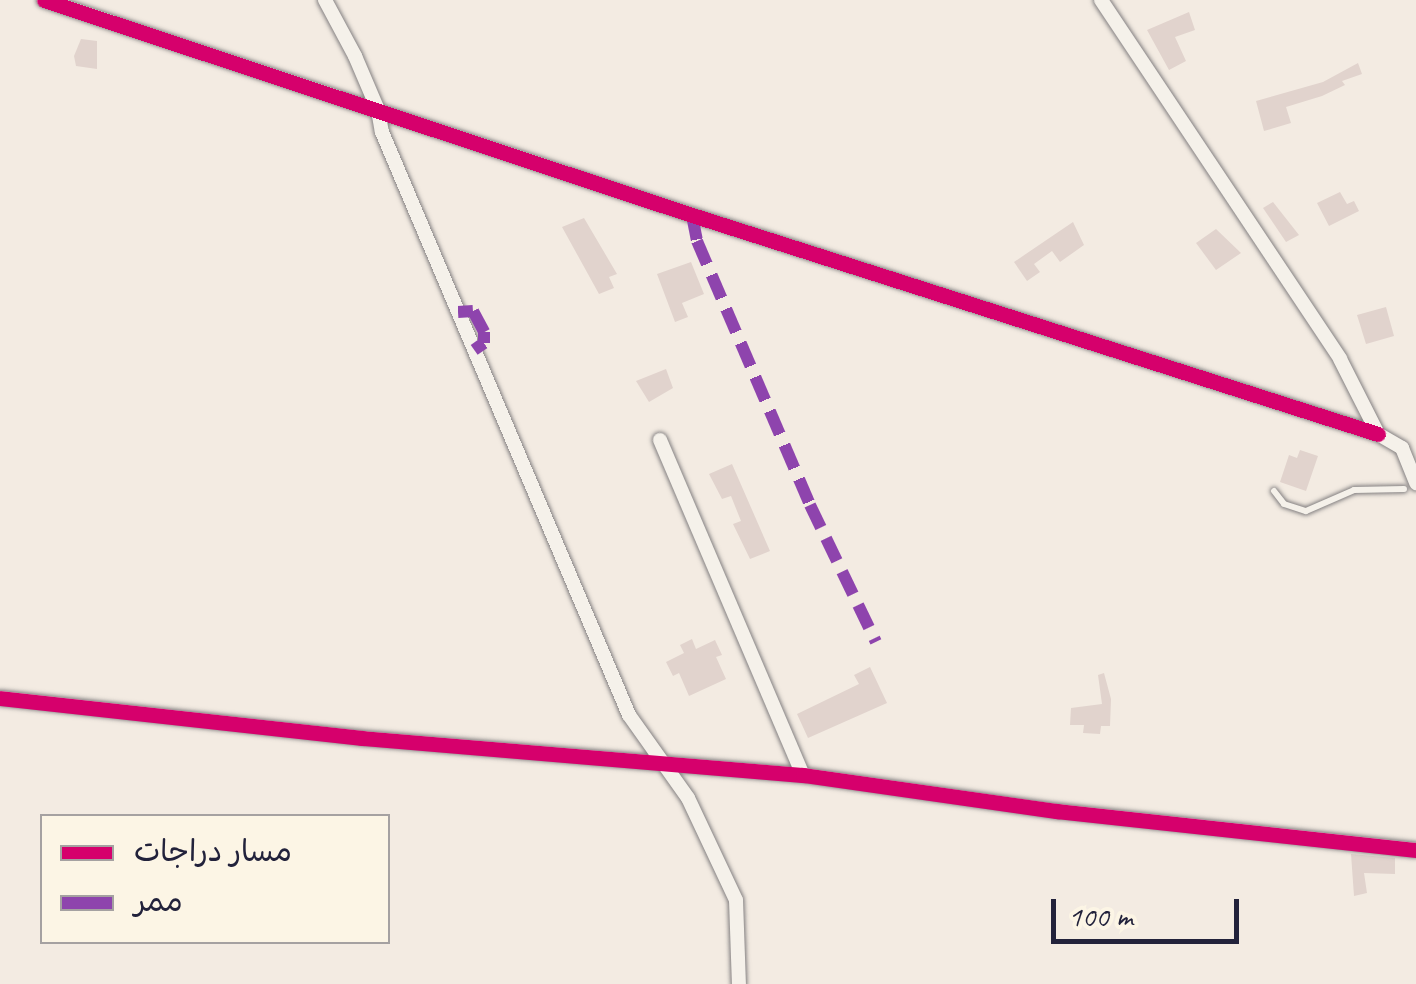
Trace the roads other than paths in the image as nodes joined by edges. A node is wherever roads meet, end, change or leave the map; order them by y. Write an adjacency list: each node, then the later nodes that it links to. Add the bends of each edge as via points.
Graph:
1 (44, 0): 4 (street)
2 (325, 0): 4 (street)
3 (1101, 0): 5 (street, via 1340,359)
4 (378, 110): 5 (street); 11 (street, via 628,715)
5 (1378, 434): 7 (street)
6 (660, 440): 12 (street)
7 (1409, 447): 8 (street)
8 (1412, 485): 9 (lane, via 1354,490 1306,511 1284,504)
9 (1274, 491)
10 (0, 698): 11 (street)
11 (660, 764): 12 (street); 14 (street, via 688,798 736,900)
12 (803, 775): 13 (street)
13 (1416, 850)
14 (739, 984)

